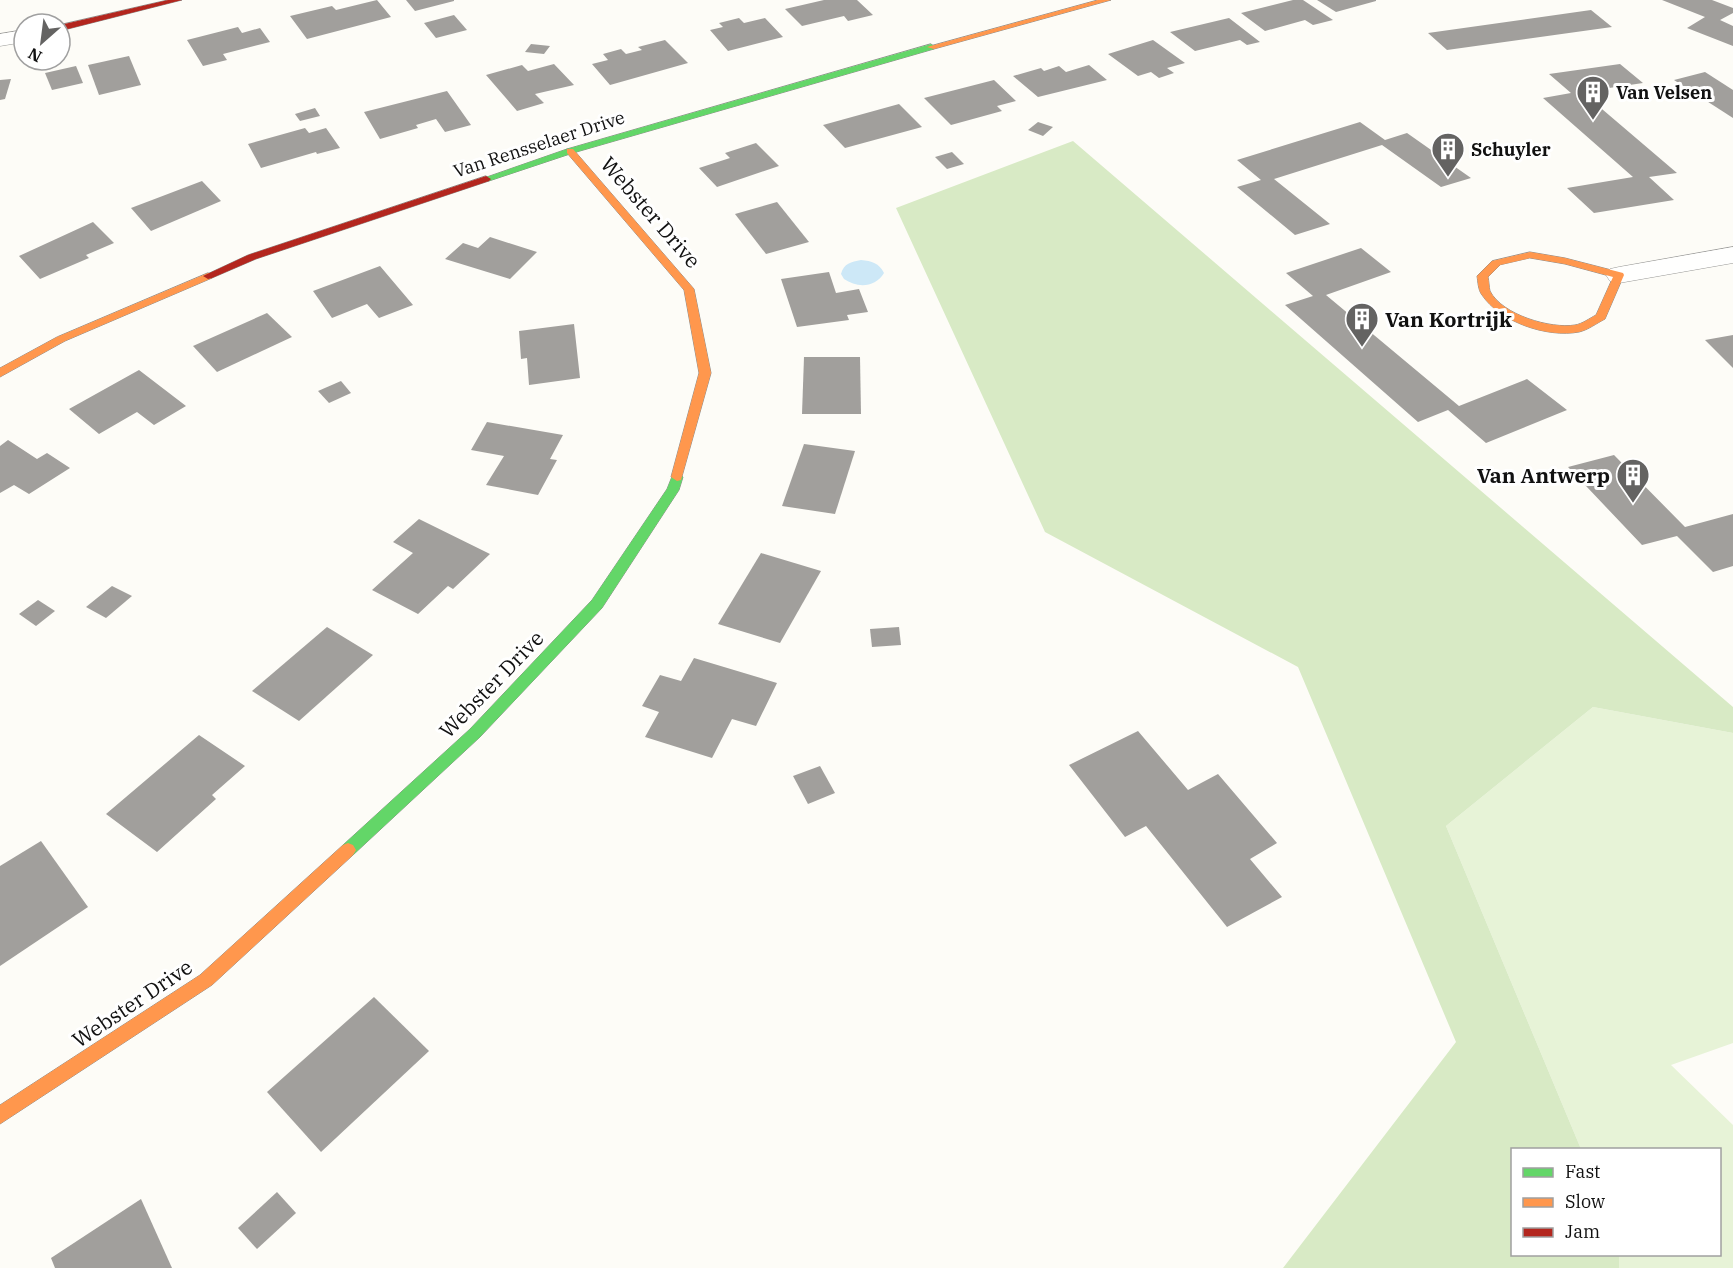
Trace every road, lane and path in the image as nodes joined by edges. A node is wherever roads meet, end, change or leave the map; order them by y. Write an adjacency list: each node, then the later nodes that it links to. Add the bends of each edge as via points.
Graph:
1 (178, 0): 3 (street)
2 (1107, 0): 4 (street, Van Rensselaer Drive)
3 (72, 25)
4 (570, 151): 7 (street, Van Rensselaer Drive, via 252,257 61,339); 8 (street, Webster Drive, via 689,289 705,373 673,490 597,604 475,733 206,980)
5 (1733, 255): 6 (street)
6 (1619, 275): 6 (street, via 1565,261 1515,256 1489,265 1482,275 1482,286 1501,310 1519,320 1540,326 1576,328 1600,318)
7 (0, 373)
8 (0, 1115)

